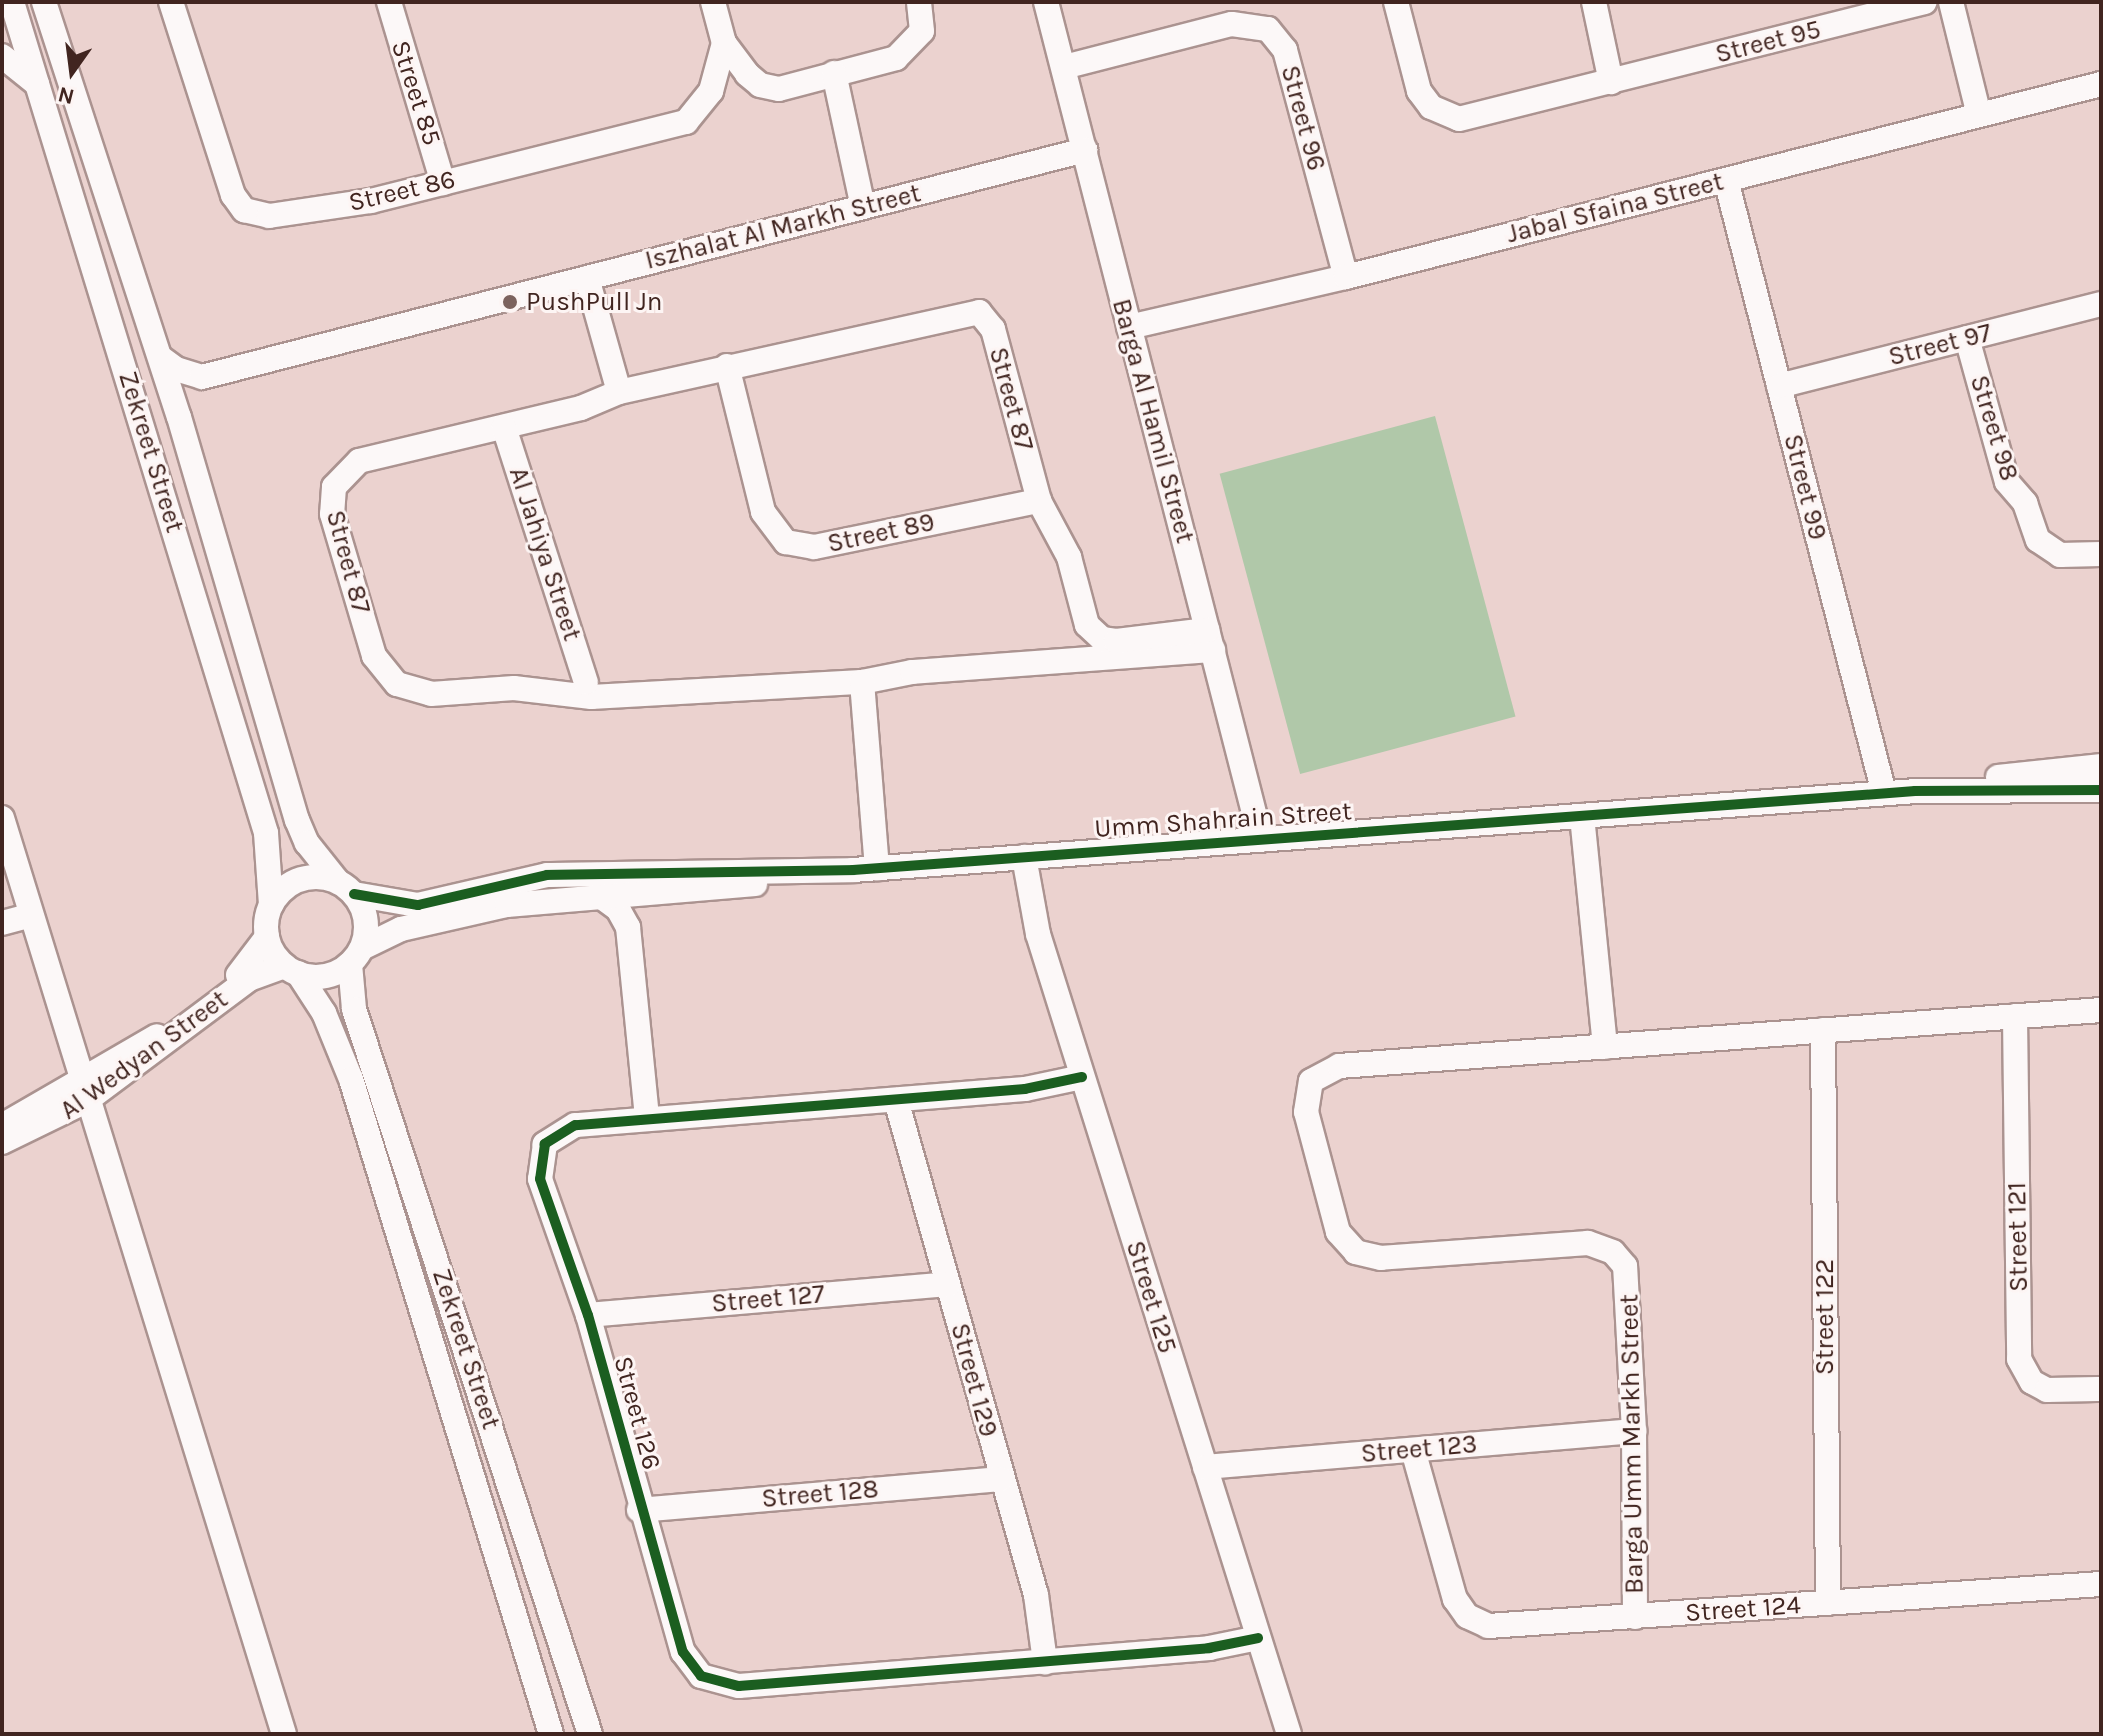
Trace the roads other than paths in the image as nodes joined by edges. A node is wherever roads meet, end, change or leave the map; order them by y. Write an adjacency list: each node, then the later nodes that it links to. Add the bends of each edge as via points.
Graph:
1 (10, 2): 12 (street); 19 (street, Zekreet Street)
2 (44, 2): 30 (street, Zekreet Street)
3 (171, 2): 23 (street, Street 86, via 233,195 244,210 275,216)
4 (389, 2): 23 (street, Street 85)
5 (713, 2): 13 (street)
6 (919, 2): 16 (street, via 922,31 903,53)
7 (1046, 2): 15 (street, Barga Al Hamil Street)
8 (1396, 2): 17 (street, Street 95, via 1419,91 1431,107 1449,117 1470,118)
9 (1594, 2): 17 (street)
10 (1925, 2): 17 (street, Street 95)
11 (1951, 2): 20 (street)
12 (2, 28)
13 (724, 43): 16 (street, via 752,81 779,89); 23 (street, Street 86, via 711,91 686,122)
14 (2, 56): 19 (street)
15 (1064, 67): 21 (street, Barga Al Hamil Street); 25 (street, Street 96, via 1232,24 1268,29 1285,50)
16 (834, 73): 24 (street)
17 (1611, 82)
18 (2101, 84): 20 (street, Jabal Sfaina Street)
19 (40, 86): 56 (street, Zekreet Street, via 266,833)
20 (1979, 115): 22 (street, Jabal Sfaina Street)
21 (1085, 150): 24 (street, Iszhalat Al Markh Street); 28 (street, Barga Al Hamil Street)
22 (1726, 180): 25 (street, Jabal Sfaina Street); 33 (street, Street 99)
23 (443, 183)
24 (863, 207): 26 (street, Iszhalat Al Markh Street)
25 (1346, 277): 28 (street, Jabal Sfaina Street)
26 (587, 278): 32 (street, Iszhalat Al Markh Street); 34 (street)
27 (2101, 304): 29 (street, Street 97)
28 (1129, 327): 39 (street, Barga Al Hamil Street)
29 (1967, 338): 33 (street, Street 97); 38 (street, Street 98, via 2007,482 2025,503 2038,540 2060,555)
30 (161, 358): 32 (street); 35 (street, Zekreet Street)
31 (727, 366): 34 (street, Street 87); 37 (street, Street 89, via 766,521 778,537 795,546 814,547); 37 (street, Street 87, via 979,312 993,329)
32 (202, 377): 35 (street)
33 (1779, 386): 47 (street, Street 99)
34 (619, 392): 36 (street, Street 87, via 589,406)
35 (179, 417): 53 (street, Zekreet Street, via 297,820 307,843)
36 (504, 427): 41 (street, Al Jahiya Street); 43 (street, Street 87, via 359,461 334,487 332,514 374,656 397,684 431,694)
37 (1039, 501): 39 (street, Street 87, via 1064,545 1084,619 1096,635 1116,641)
38 (2101, 554)
39 (1210, 640): 42 (street, Street 87); 50 (street, Barga Al Hamil Street)
40 (821, 664): 41 (street, Street 87)
41 (586, 682): 43 (street, Street 87)
42 (862, 682): 43 (street, Street 87, via 591,697); 52 (street)
43 (548, 691)
44 (2101, 766): 45 (street, Umm Shahrain Street)
45 (1925, 790): 46 (street, Umm Shahrain Street); 47 (street, Umm Shahrain Street)
46 (2101, 790)
47 (1884, 793): 48 (street, Umm Shahrain Street)
48 (1582, 816): 50 (street, Umm Shahrain Street); 67 (street)
49 (2, 818): 58 (street)
50 (1261, 840): 51 (street, Umm Shahrain Street)
51 (1024, 857): 52 (street, Umm Shahrain Street); 68 (street, Street 125, via 1038,934)
52 (865, 869): 54 (street, Umm Shahrain Street); 57 (street, Umm Shahrain Street, via 538,876)
53 (346, 888): 56 (street, via 300,880); 57 (street, Umm Shahrain Street, via 418,905); 62 (street, via 366,920)
54 (647, 894): 55 (street, Umm Shahrain Street); 60 (street)
55 (603, 898): 57 (street, Umm Shahrain Street); 60 (street, via 618,909)
56 (271, 905): 61 (street)
57 (458, 907): 62 (street, Umm Shahrain Street, via 401,929)
58 (31, 915): 59 (street); 69 (street)
59 (2, 923)
60 (628, 927): 71 (street)
61 (267, 937): 63 (street); 69 (street, Al Wedyan Street, via 246,969)
62 (356, 956): 63 (street, via 320,977); 89 (street, Zekreet Street, via 354,1009)
63 (291, 969): 69 (street, Al Wedyan Street, via 249,979); 88 (street, Zekreet Street, via 324,1013 351,1079)
64 (2101, 1010): 65 (street, Barga Umm Markh Street)
65 (2015, 1016): 66 (street, Barga Umm Markh Street); 76 (street, Street 121, via 2019,1359 2032,1382 2047,1390)
66 (1823, 1030): 67 (street, Barga Umm Markh Street); 83 (street, Street 122)
67 (1605, 1047): 77 (street, Barga Umm Markh Street, via 1331,1068 1311,1081 1304,1104 1338,1232 1364,1256 1588,1243 1613,1252 1630,1284)
68 (1082, 1077): 70 (street, Street 126, via 1041,1088); 79 (street, Street 125)
69 (83, 1090): 72 (street, Al Wedyan Street); 73 (street, Al Wedyan Street); 87 (street)
70 (896, 1100): 71 (street, Street 126); 74 (street, Street 129)
71 (647, 1119): 75 (street, Street 126, via 566,1127 540,1152 540,1179)
72 (2, 1126)
73 (2, 1142)
74 (948, 1284): 75 (street, Street 127); 80 (street, Street 129)
75 (588, 1315): 81 (street, Street 126)
76 (2101, 1389)
77 (1634, 1431): 78 (street, Street 123); 84 (street, Barga Umm Markh Street)
78 (1413, 1450): 79 (street, Street 123); 84 (street, Street 124, via 1455,1599 1467,1616 1502,1626)
79 (1205, 1467): 85 (street, Street 125)
80 (1001, 1479): 81 (street, Street 128); 86 (street, Street 129, via 1036,1595)
81 (639, 1510): 86 (street, Street 126, via 683,1652 701,1676 719,1684)
82 (2101, 1584): 83 (street, Street 124)
83 (1828, 1603): 84 (street, Street 124)
84 (1635, 1617)
85 (1258, 1638): 86 (street, Street 126, via 1209,1648); 90 (street, Street 125)
86 (1045, 1662)
87 (284, 1734)
88 (551, 1734)
89 (590, 1734)
90 (1289, 1734)

